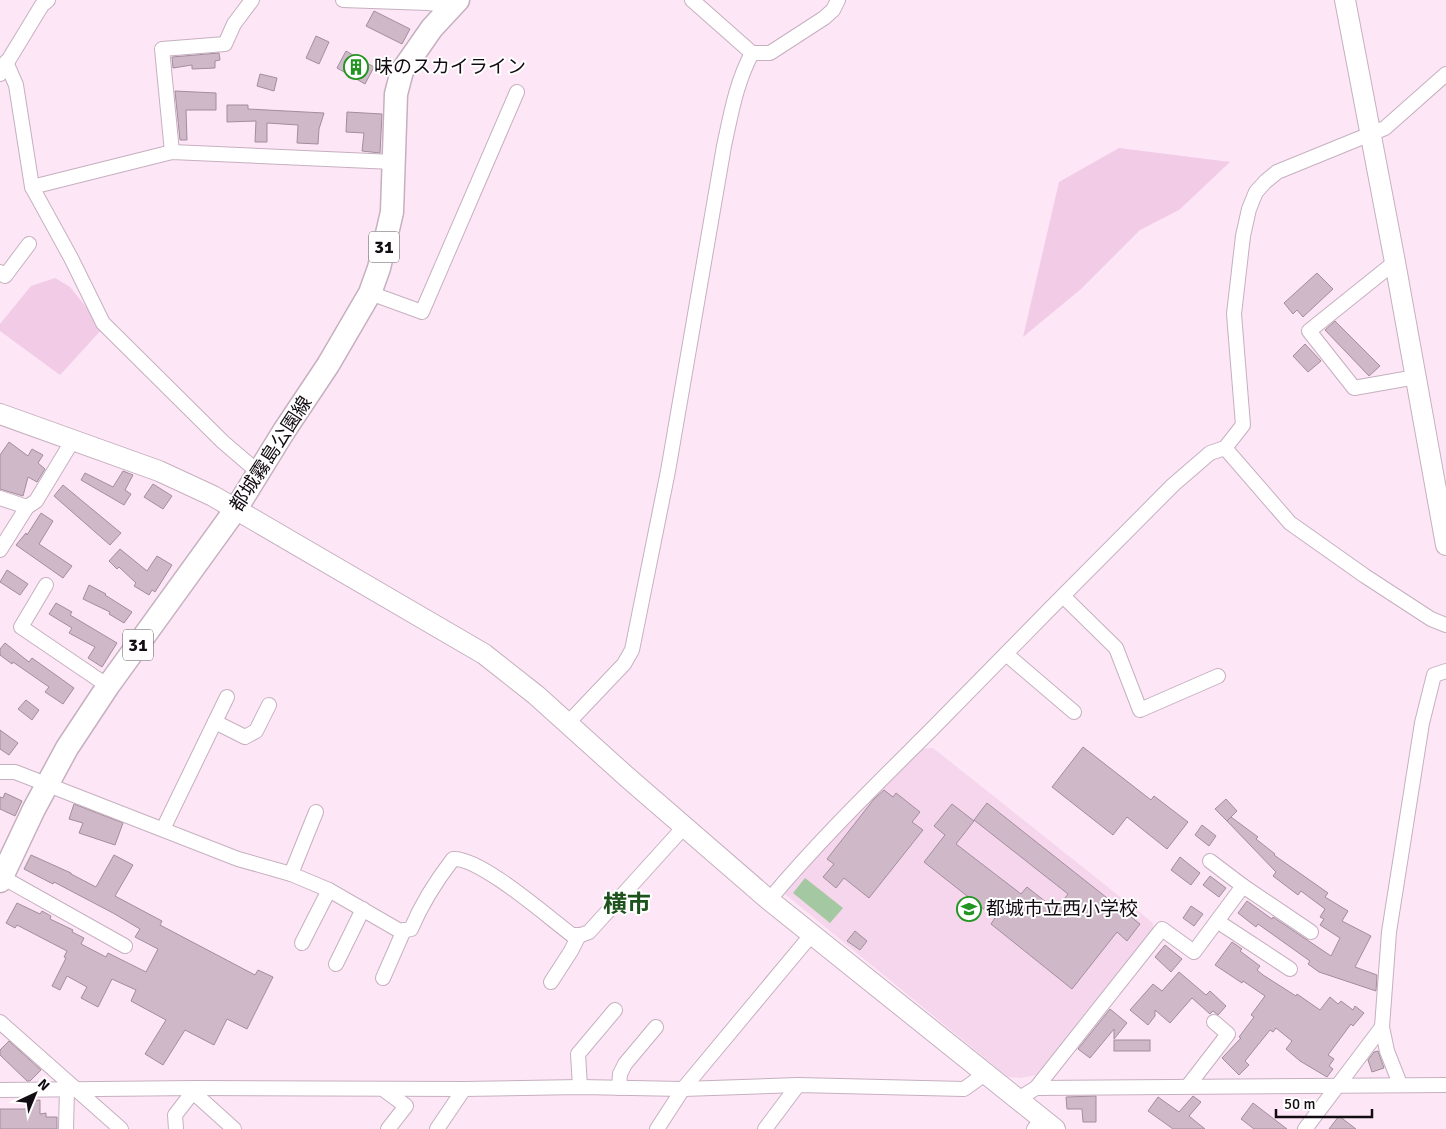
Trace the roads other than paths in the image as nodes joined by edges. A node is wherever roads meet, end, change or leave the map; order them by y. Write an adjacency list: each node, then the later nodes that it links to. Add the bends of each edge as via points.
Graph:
1 (48, 0): 9 (street)
2 (252, 0): 13 (street, via 234,24 225,44 162,49)
3 (343, 0): 7 (street)
4 (692, 0): 8 (street)
5 (838, 0): 8 (street, via 824,18 770,53)
6 (1345, 0): 12 (street)
7 (455, 3): 14 (main road, 都城霧島公園線 / 31, via 432,28 402,71 396,94)
8 (752, 53): 42 (street, via 735,94 724,146 668,471 632,650 624,664)
9 (3, 68): 15 (street, via 16,85)
10 (1446, 74): 12 (street, via 1385,128)
11 (517, 92): 19 (street, via 422,312)
12 (1370, 133): 17 (street); 23 (street, via 1277,172 1256,192 1243,236 1234,314 1243,425)
13 (172, 152): 14 (street); 15 (street)
14 (393, 162): 19 (main road, 都城霧島公園線 / 31, via 392,212)
15 (32, 187): 24 (street, via 103,323 223,442)
16 (29, 244): 18 (street, via 5,276)
17 (1395, 262): 20 (street); 20 (street, via 1308,331 1354,388)
18 (0, 272)
19 (370, 293): 24 (main road, 都城霧島公園線 / 31, via 328,365)
20 (1416, 377): 28 (street)
21 (0, 414): 22 (street)
22 (73, 440): 26 (street, via 36,501); 27 (street, via 159,471)
23 (1225, 448): 32 (street, via 1210,452 1173,485); 33 (street, via 1290,523 1431,620)
24 (258, 472): 27 (main road, 都城霧島公園線 / 31)
25 (0, 498): 26 (street)
26 (27, 506): 30 (street)
27 (236, 509): 37 (main road, 都城霧島公園線 / 31); 42 (street, via 484,654)
28 (1444, 522): 29 (street)
29 (1446, 545)
30 (0, 550)
31 (46, 585): 37 (street, via 21,626)
32 (1064, 596): 34 (street); 36 (street, via 1116,648 1140,710)
33 (1446, 625)
34 (1006, 654): 40 (street); 53 (street, via 874,785)
35 (1446, 671): 70 (street, via 1434,675 1422,723 1389,932)
36 (1218, 676)
37 (108, 686): 44 (main road, 都城霧島公園線 / 31)
38 (227, 696): 41 (street)
39 (269, 705): 41 (street, via 256,731 244,737)
40 (1074, 712)
41 (215, 722): 47 (street)
42 (567, 724): 46 (street)
43 (0, 772): 44 (street, via 15,772)
44 (47, 785): 47 (street); 50 (main road, 都城霧島公園線 / 31)
45 (316, 812): 49 (street)
46 (684, 827): 53 (street); 59 (street, via 589,932)
47 (163, 829): 49 (street, via 238,859)
48 (1210, 861): 51 (street)
49 (291, 874): 52 (street)
50 (1, 879): 61 (street)
51 (1243, 886): 55 (street); 57 (street)
52 (329, 890): 54 (street); 60 (street)
53 (769, 900): 58 (street)
54 (363, 910): 56 (street, via 400,931); 62 (street)
55 (1217, 921): 63 (street); 79 (street, via 1194,952 1162,929)
56 (404, 930): 59 (street, via 411,929 436,880 452,858 458,858 492,874 572,935); 64 (street)
57 (1311, 932)
58 (812, 934): 71 (street); 83 (street)
59 (578, 935): 65 (street)
60 (302, 943)
61 (125, 946)
62 (336, 964)
63 (1290, 970)
64 (383, 978)
65 (551, 982)
66 (615, 1010): 77 (street, via 578,1054)
67 (0, 1022): 80 (street)
68 (1214, 1022): 75 (street, via 1228,1034)
69 (656, 1027): 78 (street, via 625,1064)
70 (1382, 1027): 72 (street); 76 (street)
71 (985, 1073): 73 (street, via 964,1089); 86 (street)
72 (1400, 1084): 74 (street); 76 (street)
73 (798, 1085): 83 (street); 95 (street)
74 (1446, 1085)
75 (1188, 1086): 76 (street); 79 (street)
76 (1338, 1086): 96 (street)
77 (580, 1087): 78 (street); 82 (street)
78 (619, 1088): 83 (street)
79 (1036, 1088): 86 (street)
80 (71, 1089): 84 (street); 85 (street); 88 (street); 89 (street)
81 (383, 1089): 82 (street); 85 (street); 92 (street, via 406,1106)
82 (464, 1089): 93 (street)
83 (683, 1089): 94 (street)
84 (0, 1090)
85 (195, 1090): 90 (street, via 175,1115); 91 (street)
86 (1018, 1099): 87 (street)
87 (1044, 1126)
88 (66, 1129)
89 (121, 1129)
90 (176, 1129)
91 (234, 1129)
92 (388, 1129)
93 (437, 1129)
94 (657, 1129)
95 (765, 1129)
96 (1305, 1129)

